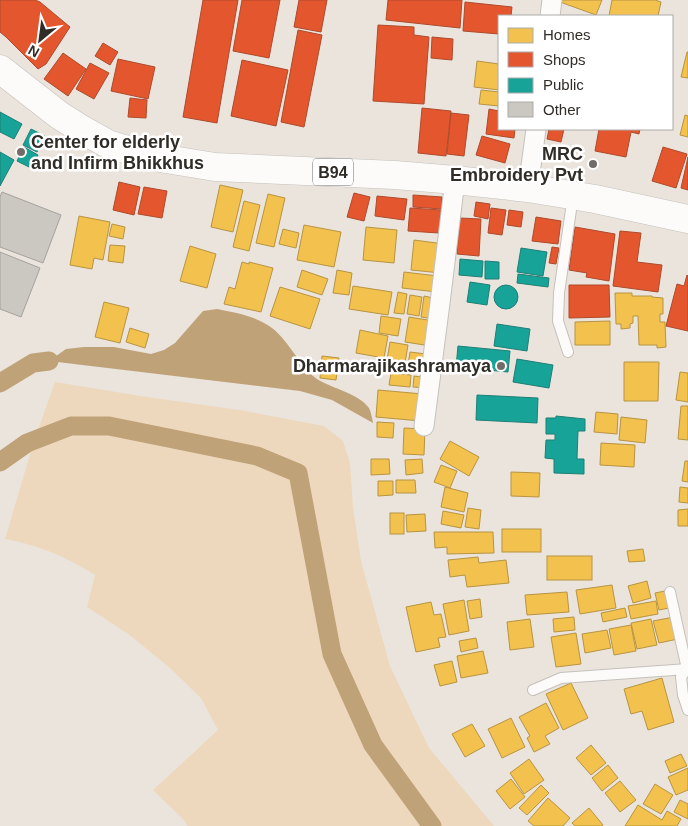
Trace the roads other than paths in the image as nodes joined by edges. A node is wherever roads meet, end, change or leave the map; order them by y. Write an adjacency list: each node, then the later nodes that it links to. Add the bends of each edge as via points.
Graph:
1 (552, 0): 2 (street)
2 (550, 15)
3 (0, 69): 5 (main road, B94, via 81,129 108,144 137,153 215,167)
4 (536, 130): 6 (street)
5 (455, 180): 6 (main road, B94); 10 (street)
6 (528, 188): 7 (main road, B94)
7 (574, 196): 8 (main road, B94); 9 (lane, via 558,302 558,322)
8 (688, 220)
9 (568, 352)
10 (424, 426)
11 (670, 592): 12 (lane)
12 (688, 669): 13 (lane, via 560,678); 14 (lane, via 681,677)
13 (533, 690)
14 (688, 710)

